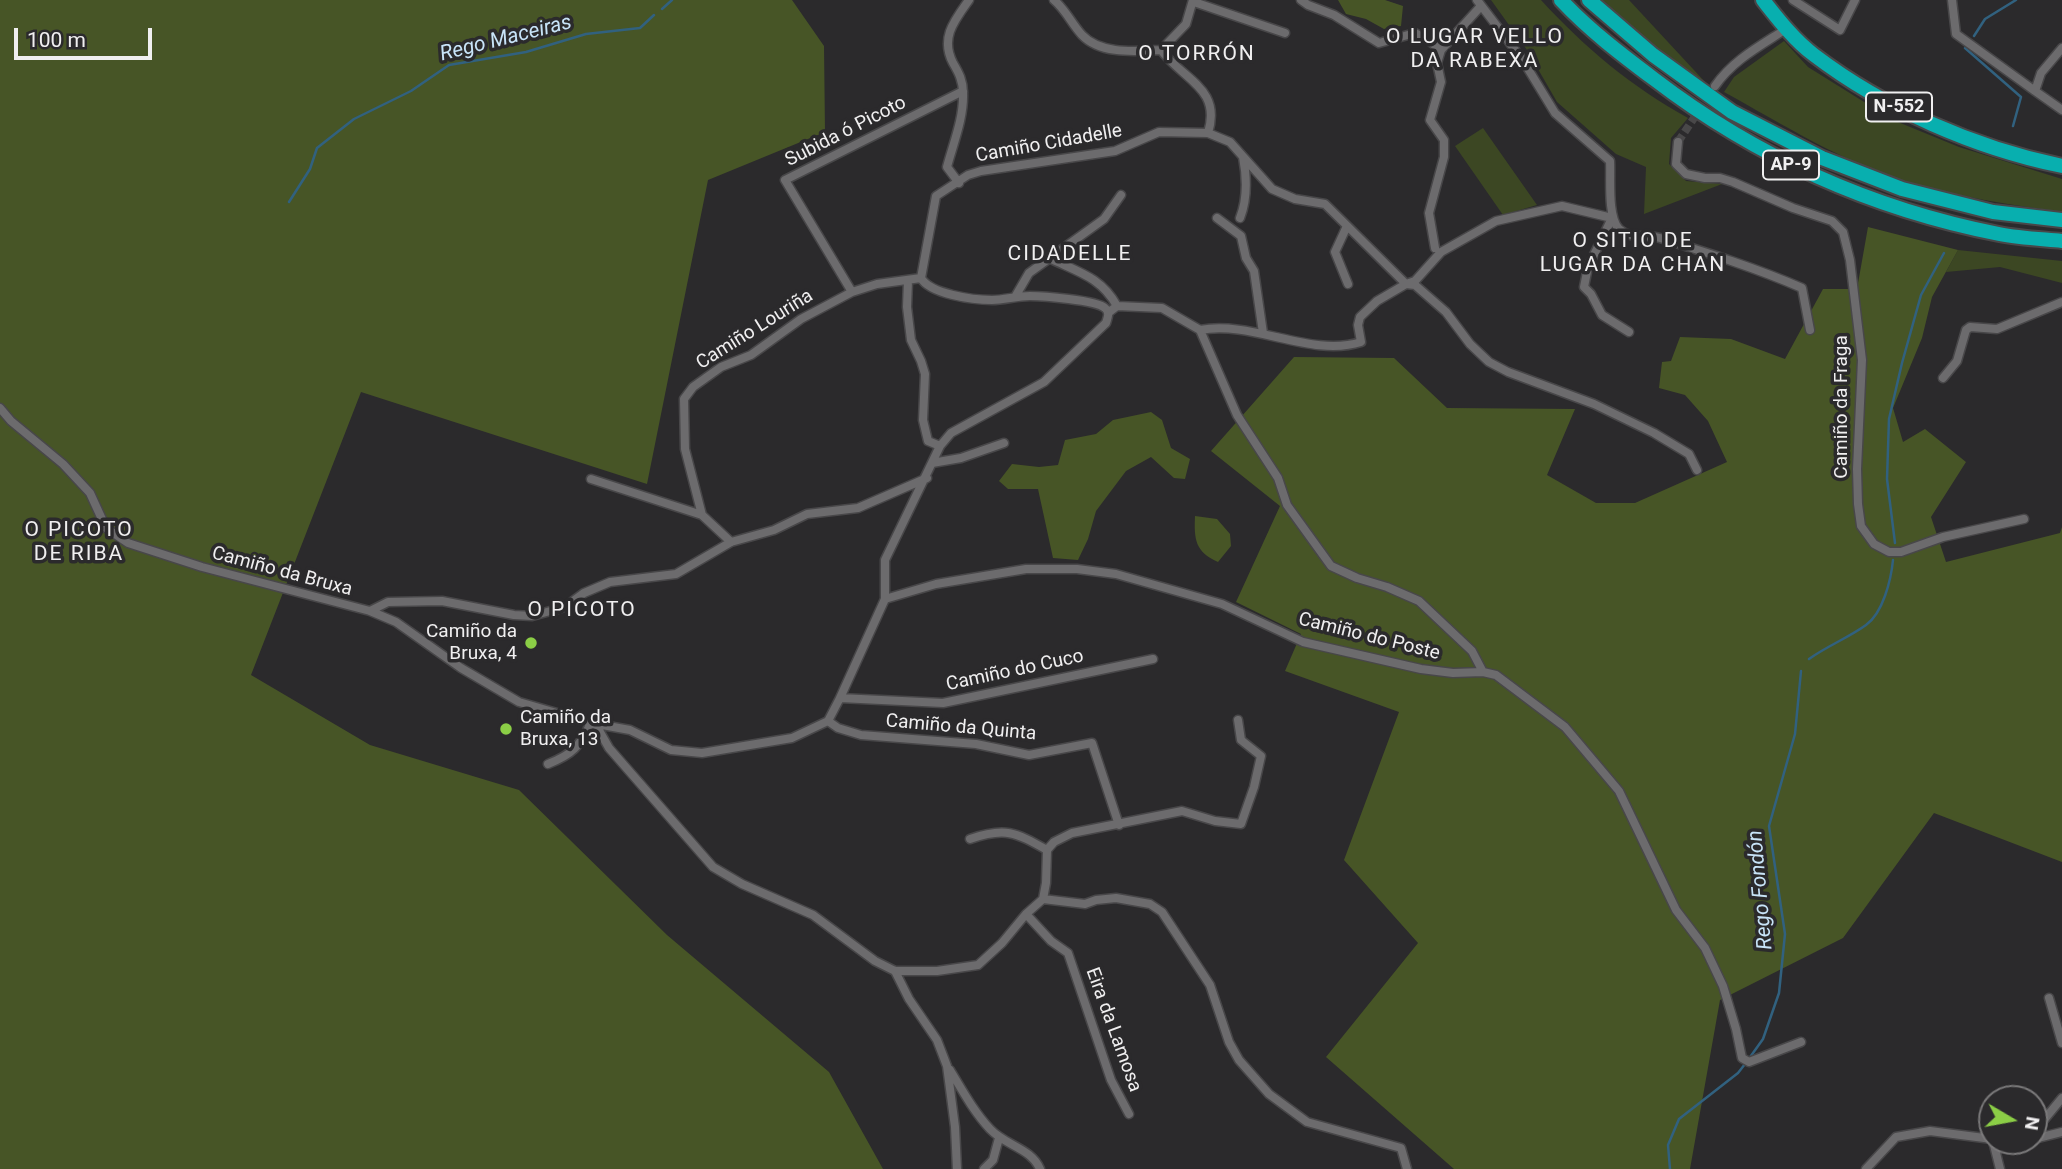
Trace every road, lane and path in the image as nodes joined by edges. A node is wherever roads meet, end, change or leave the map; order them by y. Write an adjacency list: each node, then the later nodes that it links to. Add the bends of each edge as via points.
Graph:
1 (969, 0): 18 (street, via 947,38 948,54 962,79)
2 (1054, 0): 15 (street, via 1084,38 1127,51)
3 (1301, 0): 16 (street, via 1379,43 1415,33)
4 (1561, 0): 32 (highway, AP-9, via 1688,106 1759,149 1835,186 1916,215 2001,235)
5 (1589, 0): 30 (highway, AP-9, via 1653,55 1732,112 1822,159 1902,189 1993,212)
6 (1763, 0): 12 (highway, N-552)
7 (1793, 0): 8 (street, via 1840,30)
8 (1855, 0)
9 (1952, 0): 19 (street, via 1956,34)
10 (1193, 1): 13 (street); 15 (street, via 1186,23)
11 (1479, 3): 16 (street); 29 (street, via 1522,59 1555,113 1610,160)
12 (1786, 29): 17 (street, via 1739,60); 24 (highway, N-552, via 1813,54 1905,110 1988,145)
13 (1285, 33)
14 (2062, 48): 19 (street, via 2041,73)
15 (1161, 50): 21 (street, via 1210,100 1213,119)
16 (1441, 50): 33 (street, via 1437,63 1441,82 1430,120 1444,140 1429,213)
17 (1715, 86)
18 (963, 91): 25 (street, via 947,167); 39 (street, Subida ó Picoto, via 785,180)
19 (2035, 91): 20 (street)
20 (2062, 110)
21 (1208, 133): 23 (street, via 1230,142); 25 (street, Camiño Cidadelle, via 1159,132 1115,151 981,171)
22 (1678, 142): 57 (street, Camiño da Fraga, via 1676,164 1686,174 1733,182 1832,221 1843,232 1862,360 1858,504 1861,526 1874,544 1888,552 1901,552 1943,537)
23 (1243, 157): 28 (street, via 1247,189); 31 (street, via 1272,189 1325,204)
24 (2062, 166)
25 (959, 183): 35 (street, Camiño Cidadelle, via 936,196)
26 (1121, 195): 34 (street, via 1104,219)
27 (1217, 218): 47 (street, via 1241,236 1254,271)
28 (1240, 218)
29 (1612, 218): 38 (street, via 1562,206 1496,221 1441,252 1421,276); 45 (street, via 1632,236 1653,236 1802,288); 46 (street, via 1588,267 1584,287 1602,315)
30 (2062, 220)
31 (1348, 226): 37 (street, via 1335,252); 38 (street)
32 (2062, 241)
33 (1434, 248)
34 (1049, 258): 40 (street, via 1029,273); 42 (street, via 1093,279 1109,291)
35 (921, 278): 36 (street, Camiño Louriña); 40 (street, via 954,296)
36 (908, 281): 39 (street, Camiño Louriña); 51 (street, via 911,341 925,374 923,420 928,441)
37 (1348, 284)
38 (1406, 284): 47 (street, via 1360,317 1361,342 1331,346); 53 (street, via 1415,285 1446,312 1489,362 1654,433 1689,454)
39 (852, 292): 56 (street, Camiño Louriña, via 801,318 751,355 721,367 684,399 685,449)
40 (1015, 297): 43 (street, via 1082,302 1102,306)
41 (2062, 302): 48 (street, via 1997,329 1970,327 1957,361)
42 (1117, 306): 43 (street); 44 (street, via 1161,308)
43 (1108, 313): 51 (street, via 1106,323 1044,382 951,433)
44 (1200, 330): 47 (street, via 1214,327); 62 (street, via 1237,415 1278,478 1287,505 1331,566 1419,601 1472,651)
45 (1810, 330)
46 (1629, 332)
47 (1263, 333)
48 (1943, 378)
49 (0, 408): 60 (street, Camiño da Bruxa, via 63,464 90,494 106,528 128,543)
50 (1004, 443): 52 (street)
51 (940, 446): 52 (street)
52 (932, 463): 54 (street)
53 (1697, 470)
54 (927, 478): 58 (street, via 858,508 807,513 774,530); 59 (street, via 885,560)
55 (591, 479): 56 (street)
56 (702, 515): 58 (street)
57 (2024, 519)
58 (731, 542): 60 (street, via 676,575 610,582 565,607 532,616 442,601 388,603)
59 (885, 599): 62 (street, Camiño do Poste, via 936,584 1026,569 1077,569 1116,574 1222,604 1303,642 1421,669); 63 (street)
60 (370, 611): 66 (street, Camiño da Bruxa, via 396,622 519,702)
61 (1153, 659): 63 (street, Camiño do Cuco, via 943,703)
62 (1483, 672): 75 (street, Camiño do Poste, via 1496,675 1565,727 1619,791 1676,911 1704,948 1723,986 1742,1058 1749,1062)
63 (840, 698): 65 (street)
64 (1238, 720): 68 (street, via 1241,740 1261,756 1241,824 1182,811)
65 (828, 721): 66 (street, via 792,738 702,753 671,750 629,730); 68 (street, Camiño da Quinta, via 861,736 976,744 1029,754 1092,743)
66 (593, 724): 67 (street, via 580,745); 73 (street, via 713,867 813,915)
67 (548, 764)
68 (1119, 825): 70 (street, via 1072,832)
69 (970, 839): 70 (street, via 1007,832)
70 (1047, 850): 71 (street)
71 (1043, 899): 72 (street); 86 (street, via 1085,904 1116,898 1150,904 1162,912 1210,985 1239,1060 1269,1094 1307,1122 1401,1148)
72 (1026, 914): 73 (street, via 978,965); 79 (street, Eira da Lamosa, via 1068,953 1111,1080)
73 (895, 971): 77 (street, via 937,1040)
74 (2049, 999): 76 (street)
75 (1801, 1042)
76 (2062, 1043)
77 (947, 1066): 81 (street); 83 (street)
78 (2062, 1098): 80 (street)
79 (1129, 1114)
80 (2048, 1115)
81 (999, 1138): 84 (street, via 993,1160); 85 (street, via 1034,1157)
82 (1978, 1138): 87 (street, via 1930,1131 1896,1137)
83 (957, 1169)
84 (984, 1169)
85 (1040, 1169)
86 (1407, 1169)
87 (1866, 1169)

